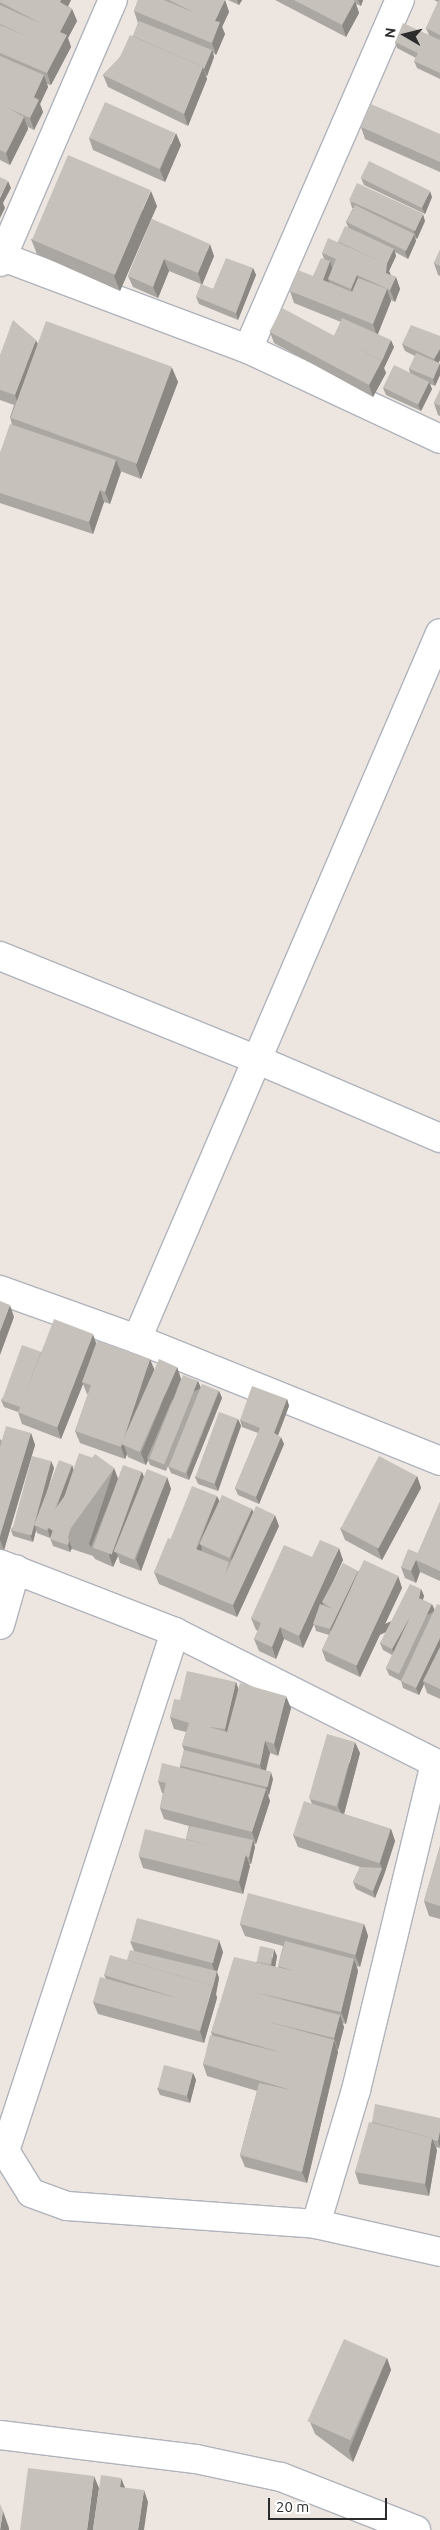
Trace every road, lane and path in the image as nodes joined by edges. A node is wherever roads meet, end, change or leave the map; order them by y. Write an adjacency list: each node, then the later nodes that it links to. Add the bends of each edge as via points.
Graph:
1 (113, 0): 3 (street)
2 (400, 0): 4 (street)
3 (1, 258): 4 (street)
4 (248, 348): 5 (street)
5 (440, 439)
6 (440, 633): 8 (street)
7 (0, 956): 8 (street)
8 (258, 1060): 9 (street); 11 (street)
9 (440, 1138)
10 (0, 1290): 11 (street)
11 (137, 1339): 12 (street)
12 (440, 1461)
13 (8, 1566): 14 (street); 15 (street)
14 (0, 1625)
15 (175, 1632): 16 (street); 17 (street, via 6,2150 31,2193 67,2206)
16 (438, 1764): 17 (street, via 356,2090)
17 (316, 2224): 18 (street)
18 (440, 2252)
19 (0, 2435): 20 (street, via 196,2459 281,2477)
20 (416, 2530)

